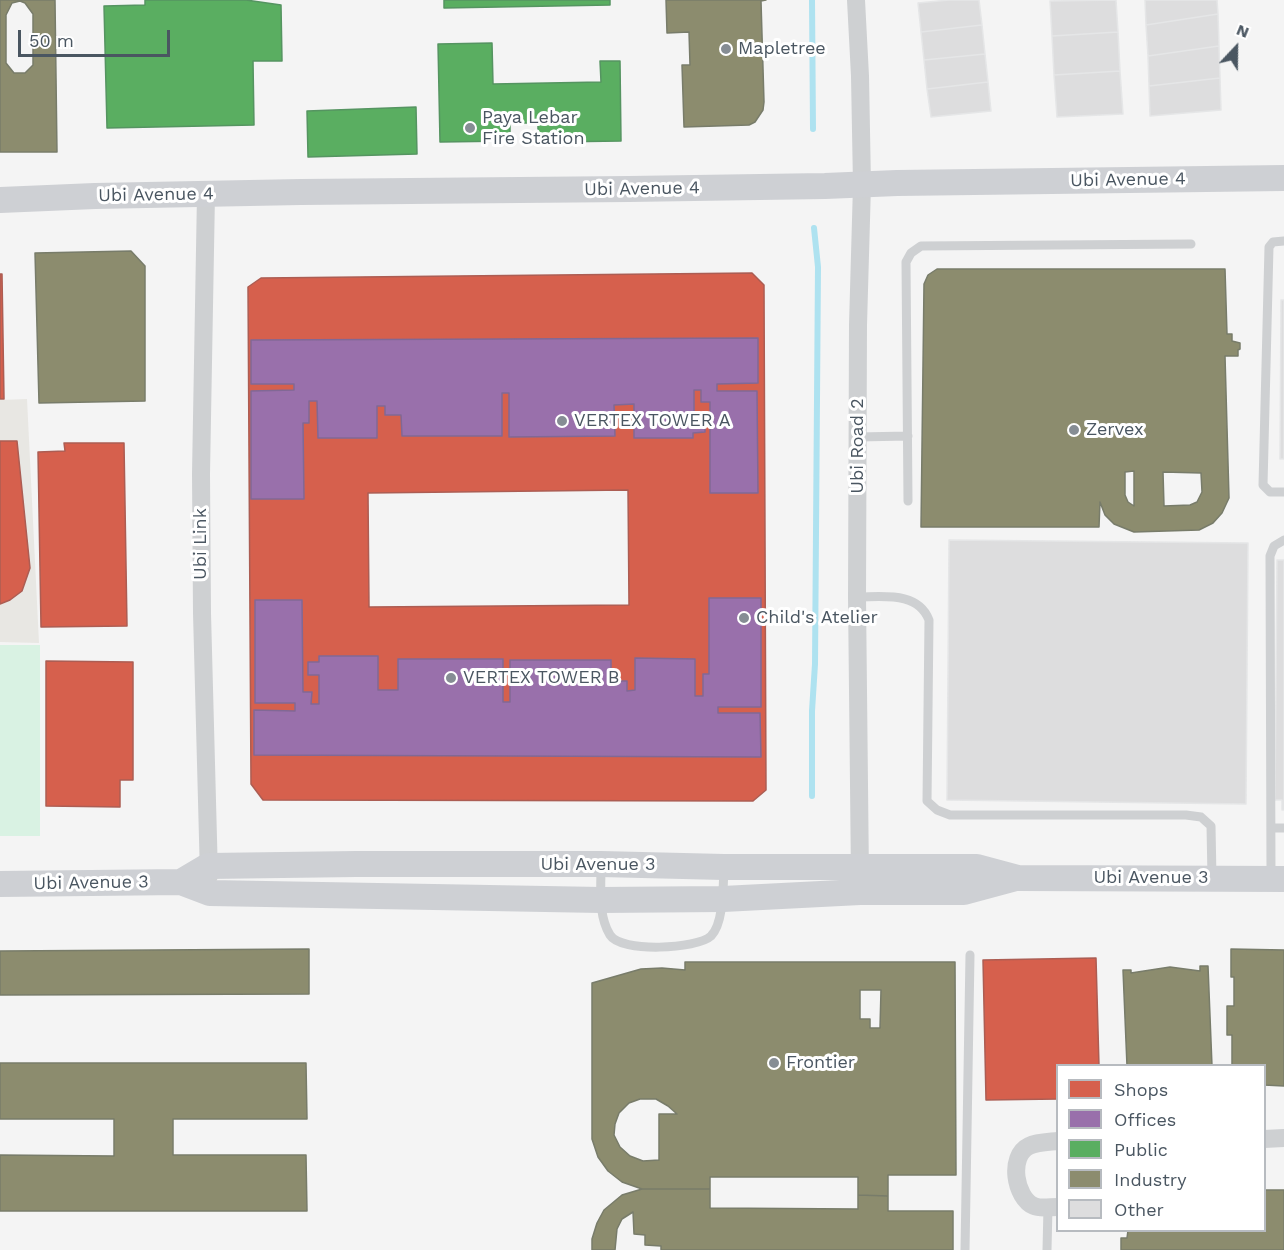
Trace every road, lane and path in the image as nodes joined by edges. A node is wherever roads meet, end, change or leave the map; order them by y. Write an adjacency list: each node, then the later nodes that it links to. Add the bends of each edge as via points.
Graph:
1 (856, 0): 3 (street, Ubi Road 2)
2 (1284, 178): 3 (street, Ubi Avenue 4)
3 (862, 185): 4 (street, Ubi Avenue 4); 9 (street, Ubi Road 2)
4 (206, 194): 5 (street, Ubi Avenue 4); 17 (street, Ubi Link, via 201,524)
5 (0, 200)
6 (1284, 241): 10 (lane, via 1273,242 1269,247 1263,485 1270,492)
7 (1191, 244): 8 (lane, via 921,246 906,262)
8 (908, 436): 9 (lane); 11 (lane)
9 (858, 437): 13 (street, Ubi Road 2)
10 (1284, 492)
11 (908, 501)
12 (1284, 540): 14 (lane, via 1274,546 1270,556)
13 (857, 597): 19 (street, Ubi Road 2); 21 (lane, via 894,597 925,608 929,620 927,801 937,810 950,815 1201,817 1211,826)
14 (1271, 828): 15 (lane); 22 (lane)
15 (1284, 828)
16 (601, 864): 17 (street, Ubi Avenue 3); 18 (street, Ubi Avenue 3); 28 (lane)
17 (208, 866): 23 (street, Ubi Avenue 3); 26 (street, Ubi Link)
18 (724, 867): 19 (street, Ubi Avenue 3); 27 (lane)
19 (859, 867): 20 (street, Ubi Avenue 3, via 977,867); 25 (street, Ubi Road 2)
20 (1018, 878): 21 (street, Ubi Avenue 3); 25 (street, Ubi Avenue 3, via 964,892)
21 (1212, 878): 22 (street, Ubi Avenue 3)
22 (1277, 879)
23 (181, 882): 24 (street, Ubi Avenue 3); 26 (street, Ubi Avenue 3)
24 (0, 884)
25 (860, 892): 27 (street, Ubi Avenue 3)
26 (210, 893): 28 (street, Ubi Avenue 3)
27 (723, 899): 28 (street, Ubi Avenue 3); 28 (lane, via 710,937 686,945 637,948 611,938 604,924)
28 (601, 900)
29 (970, 955): 34 (lane)
30 (1266, 1138): 31 (street)
31 (1284, 1138)
32 (1056, 1141): 33 (street, via 1029,1146 1016,1166 1018,1186 1025,1200 1036,1207)
33 (1053, 1207): 35 (lane)
34 (965, 1250)
35 (1047, 1250)

